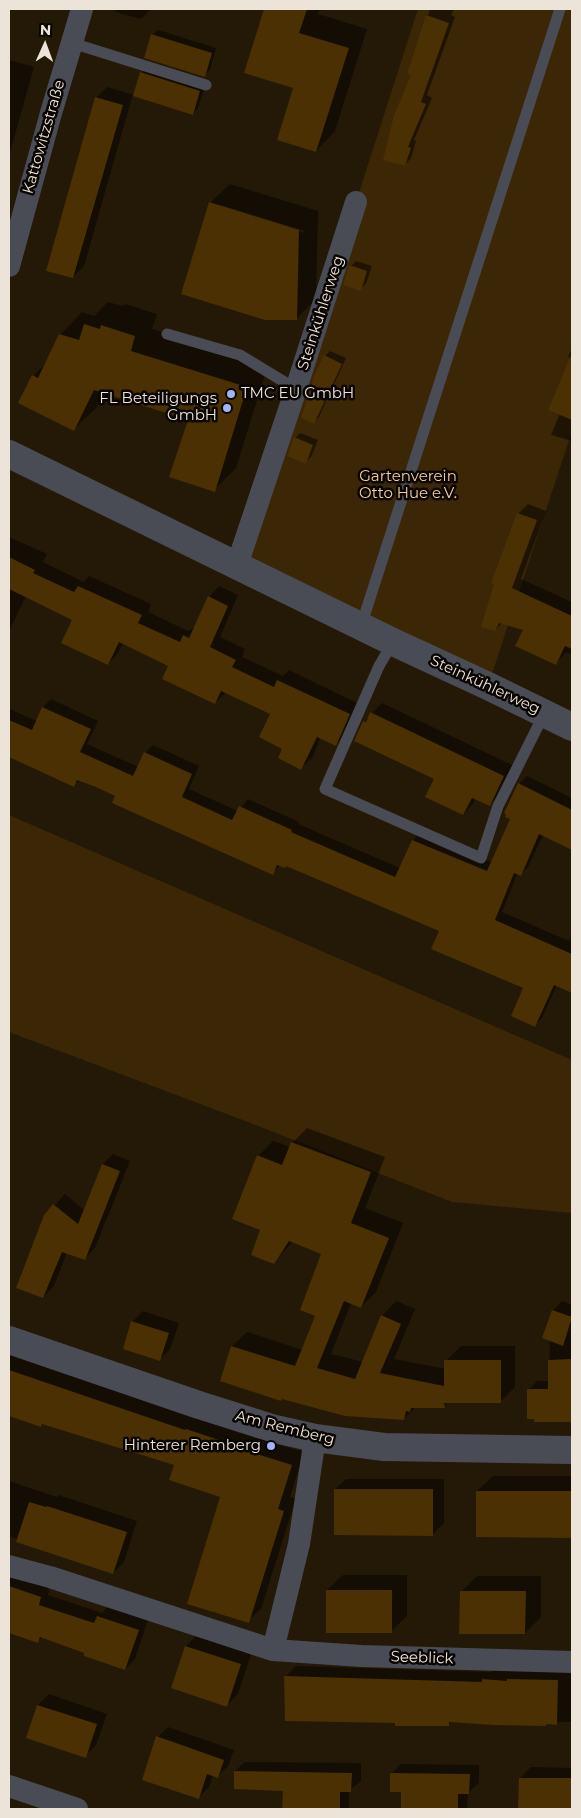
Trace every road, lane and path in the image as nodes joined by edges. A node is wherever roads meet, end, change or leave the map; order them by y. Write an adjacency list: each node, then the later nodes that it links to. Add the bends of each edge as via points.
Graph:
1 (82, 9): 3 (street, Kattowitzstraße)
2 (560, 9): 11 (lane)
3 (72, 43): 4 (lane); 6 (street, Kattowitzstraße)
4 (206, 85)
5 (356, 202): 8 (street, Steinkühlerweg)
6 (9, 266)
7 (167, 334): 8 (lane, via 240,354)
8 (296, 389): 10 (street, Steinkühlerweg)
9 (9, 454): 10 (street, Steinkühlerweg)
10 (236, 565): 11 (street, Steinkühlerweg)
11 (361, 626): 12 (street, Steinkühlerweg)
12 (393, 642): 13 (street, Steinkühlerweg); 13 (lane, via 324,789 481,858 498,806)
13 (544, 713): 14 (street, Steinkühlerweg)
14 (572, 727)
15 (9, 1340): 16 (street, Am Remberg, via 228,1414)
16 (315, 1438): 17 (street, Am Remberg, via 384,1447); 19 (street, via 299,1544)
17 (572, 1450)
18 (9, 1566): 19 (street, Seeblick)
19 (272, 1650): 20 (street, Seeblick)
20 (572, 1662)
21 (9, 1786): 22 (street)
22 (77, 1809)

